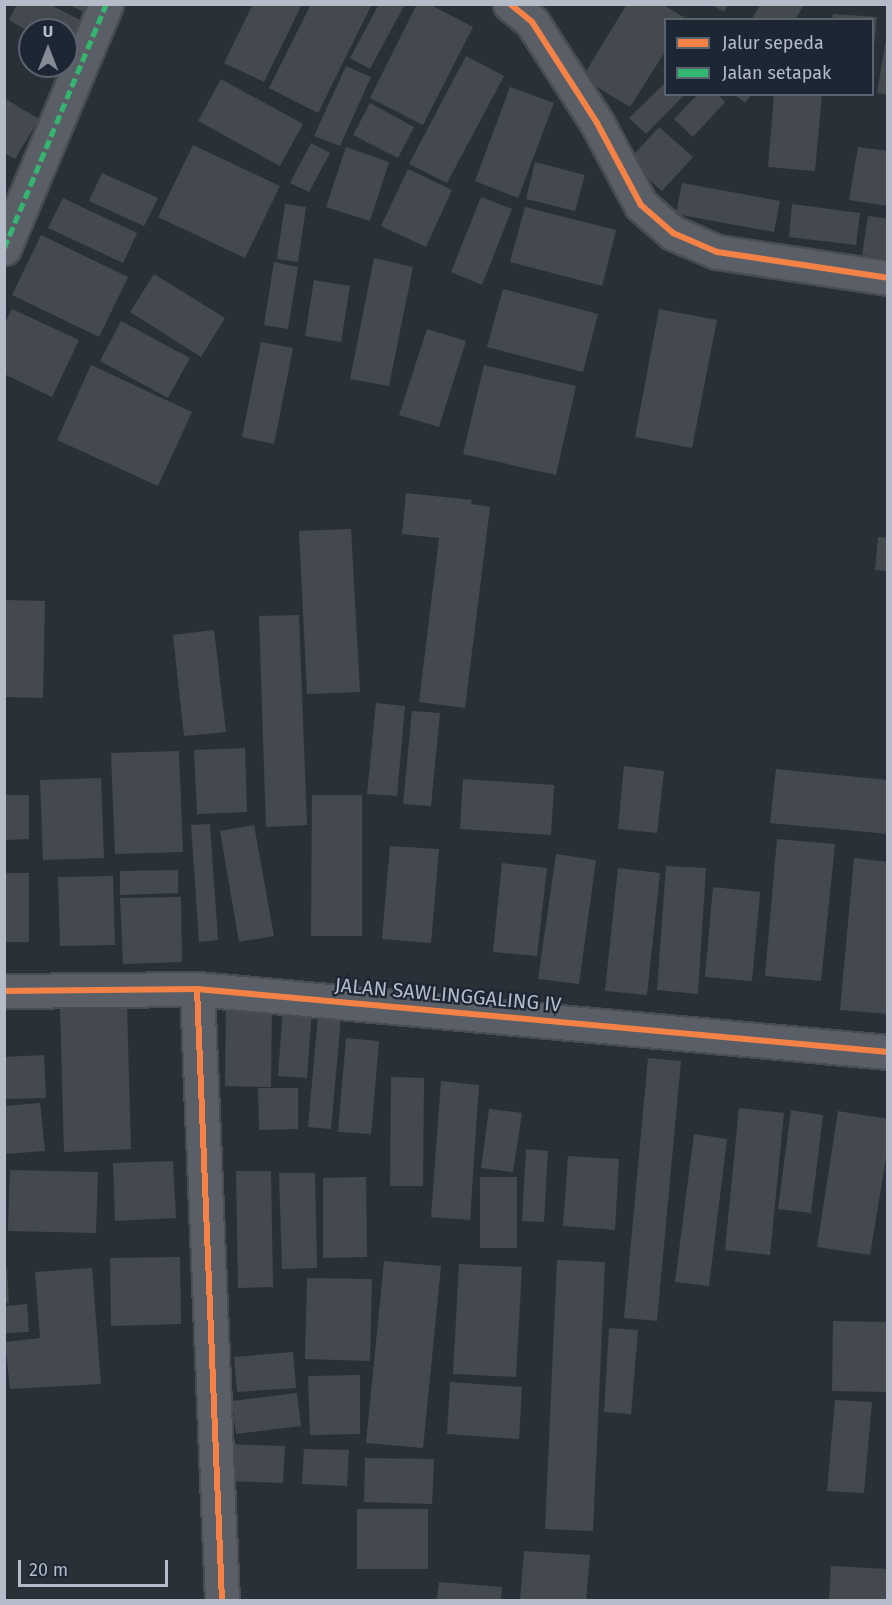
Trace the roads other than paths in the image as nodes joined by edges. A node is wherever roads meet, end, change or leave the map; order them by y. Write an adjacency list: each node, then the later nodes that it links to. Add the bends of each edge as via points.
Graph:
1 (106, 4): 3 (street)
2 (510, 4): 4 (street, via 532,22 597,123 641,205 673,233 717,252)
3 (4, 248)
4 (888, 278)
5 (197, 988): 6 (street, JALAN SAWLINGGALING IV); 7 (street, JALAN SAWLINGGALING IV); 8 (street)
6 (4, 991)
7 (888, 1052)
8 (222, 1600)

